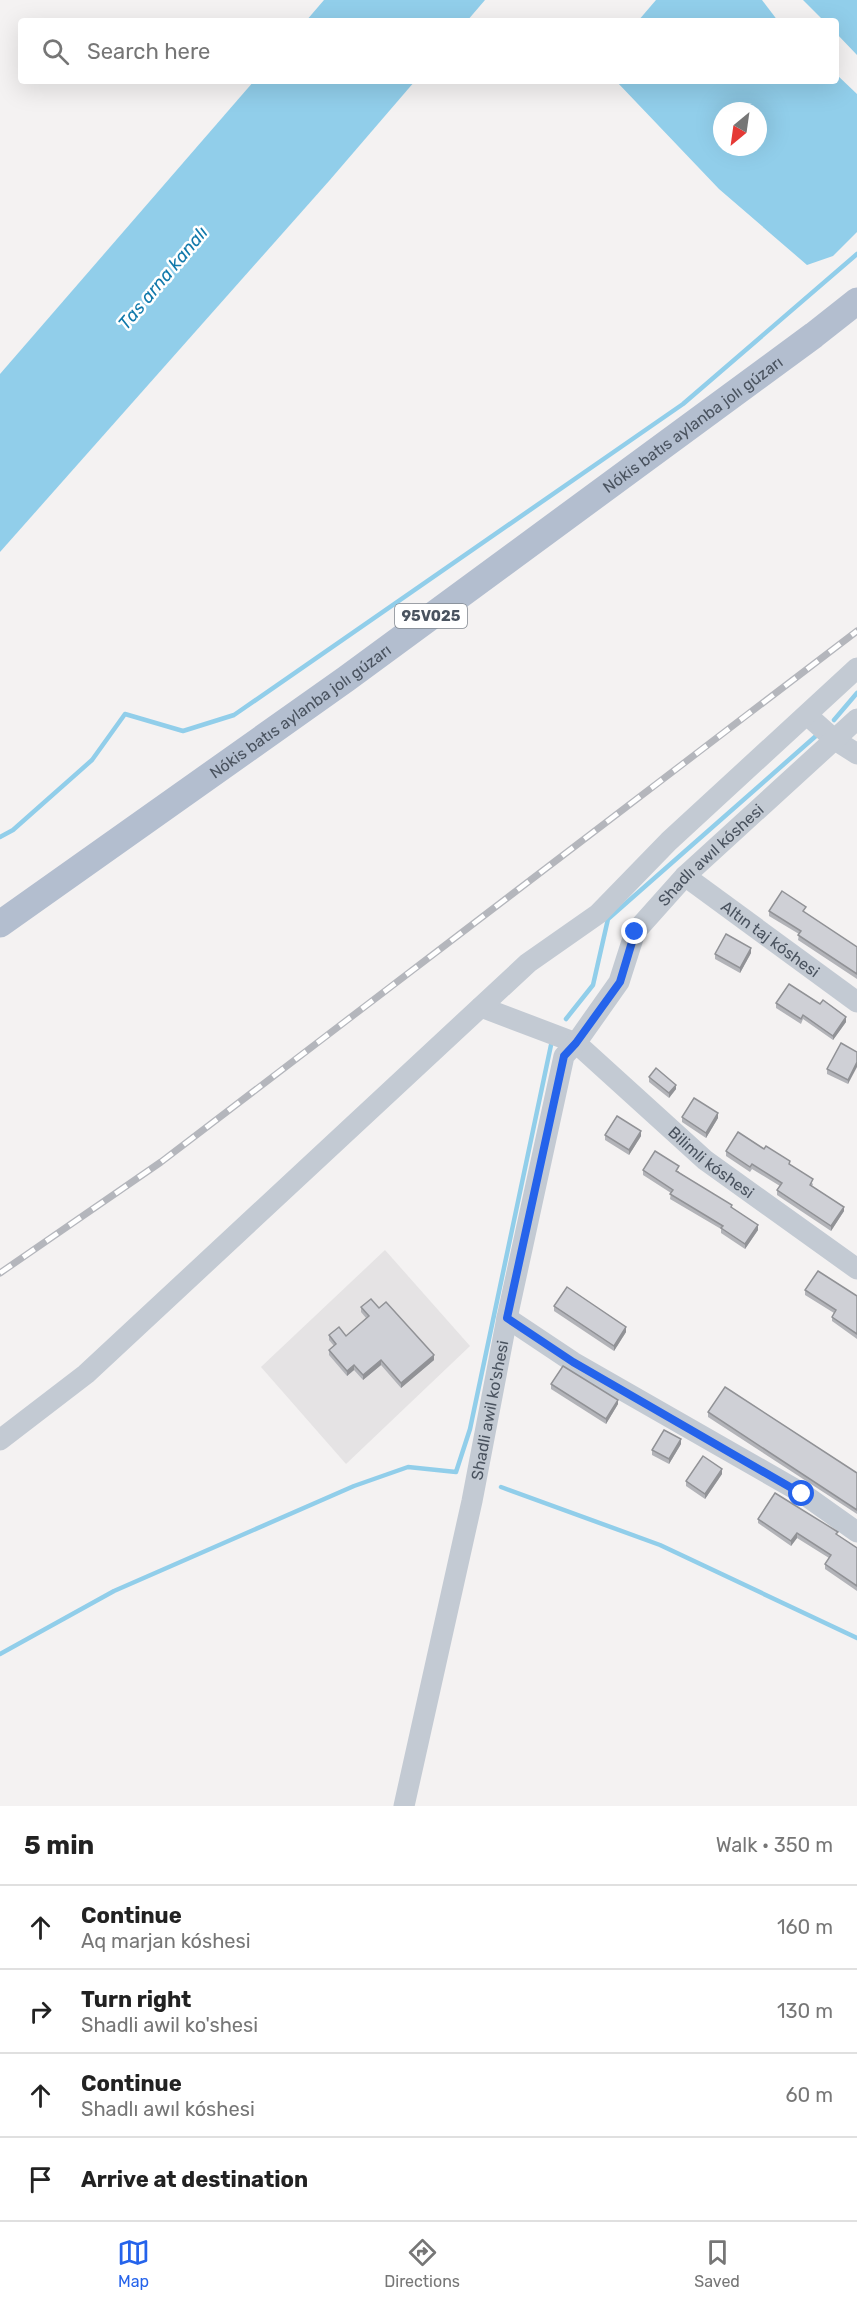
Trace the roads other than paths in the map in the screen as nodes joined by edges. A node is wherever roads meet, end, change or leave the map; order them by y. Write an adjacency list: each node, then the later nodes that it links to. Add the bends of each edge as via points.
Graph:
1 (857, 301): 8 (main road, Nókis batıs aylanba jolı gúzarı / 95V025, via 346,679)
2 (857, 668): 3 (street)
3 (807, 715): 5 (street); 10 (street, via 669,841 598,914 528,963)
4 (857, 719): 5 (street, Shadlı awıl kóshesi)
5 (836, 740): 6 (street); 7 (street, Shadlı awıl kóshesi)
6 (857, 754)
7 (685, 876): 9 (street, Altın taj kóshesi); 11 (street, Shadlı awıl kóshesi, via 635,932 620,982)
8 (0, 924)
9 (857, 1002)
10 (481, 1007): 11 (street); 14 (street, via 86,1374)
11 (576, 1043): 12 (street, Bilimli kóshesi, via 705,1160); 13 (street, Shadli awil ko'shesi, via 564,1056)
12 (857, 1269)
13 (507, 1318): 15 (street, via 573,1362 802,1494); 16 (street, Shadli awil ko'shesi, via 472,1501)
14 (0, 1440)
15 (857, 1532)
16 (404, 1806)

